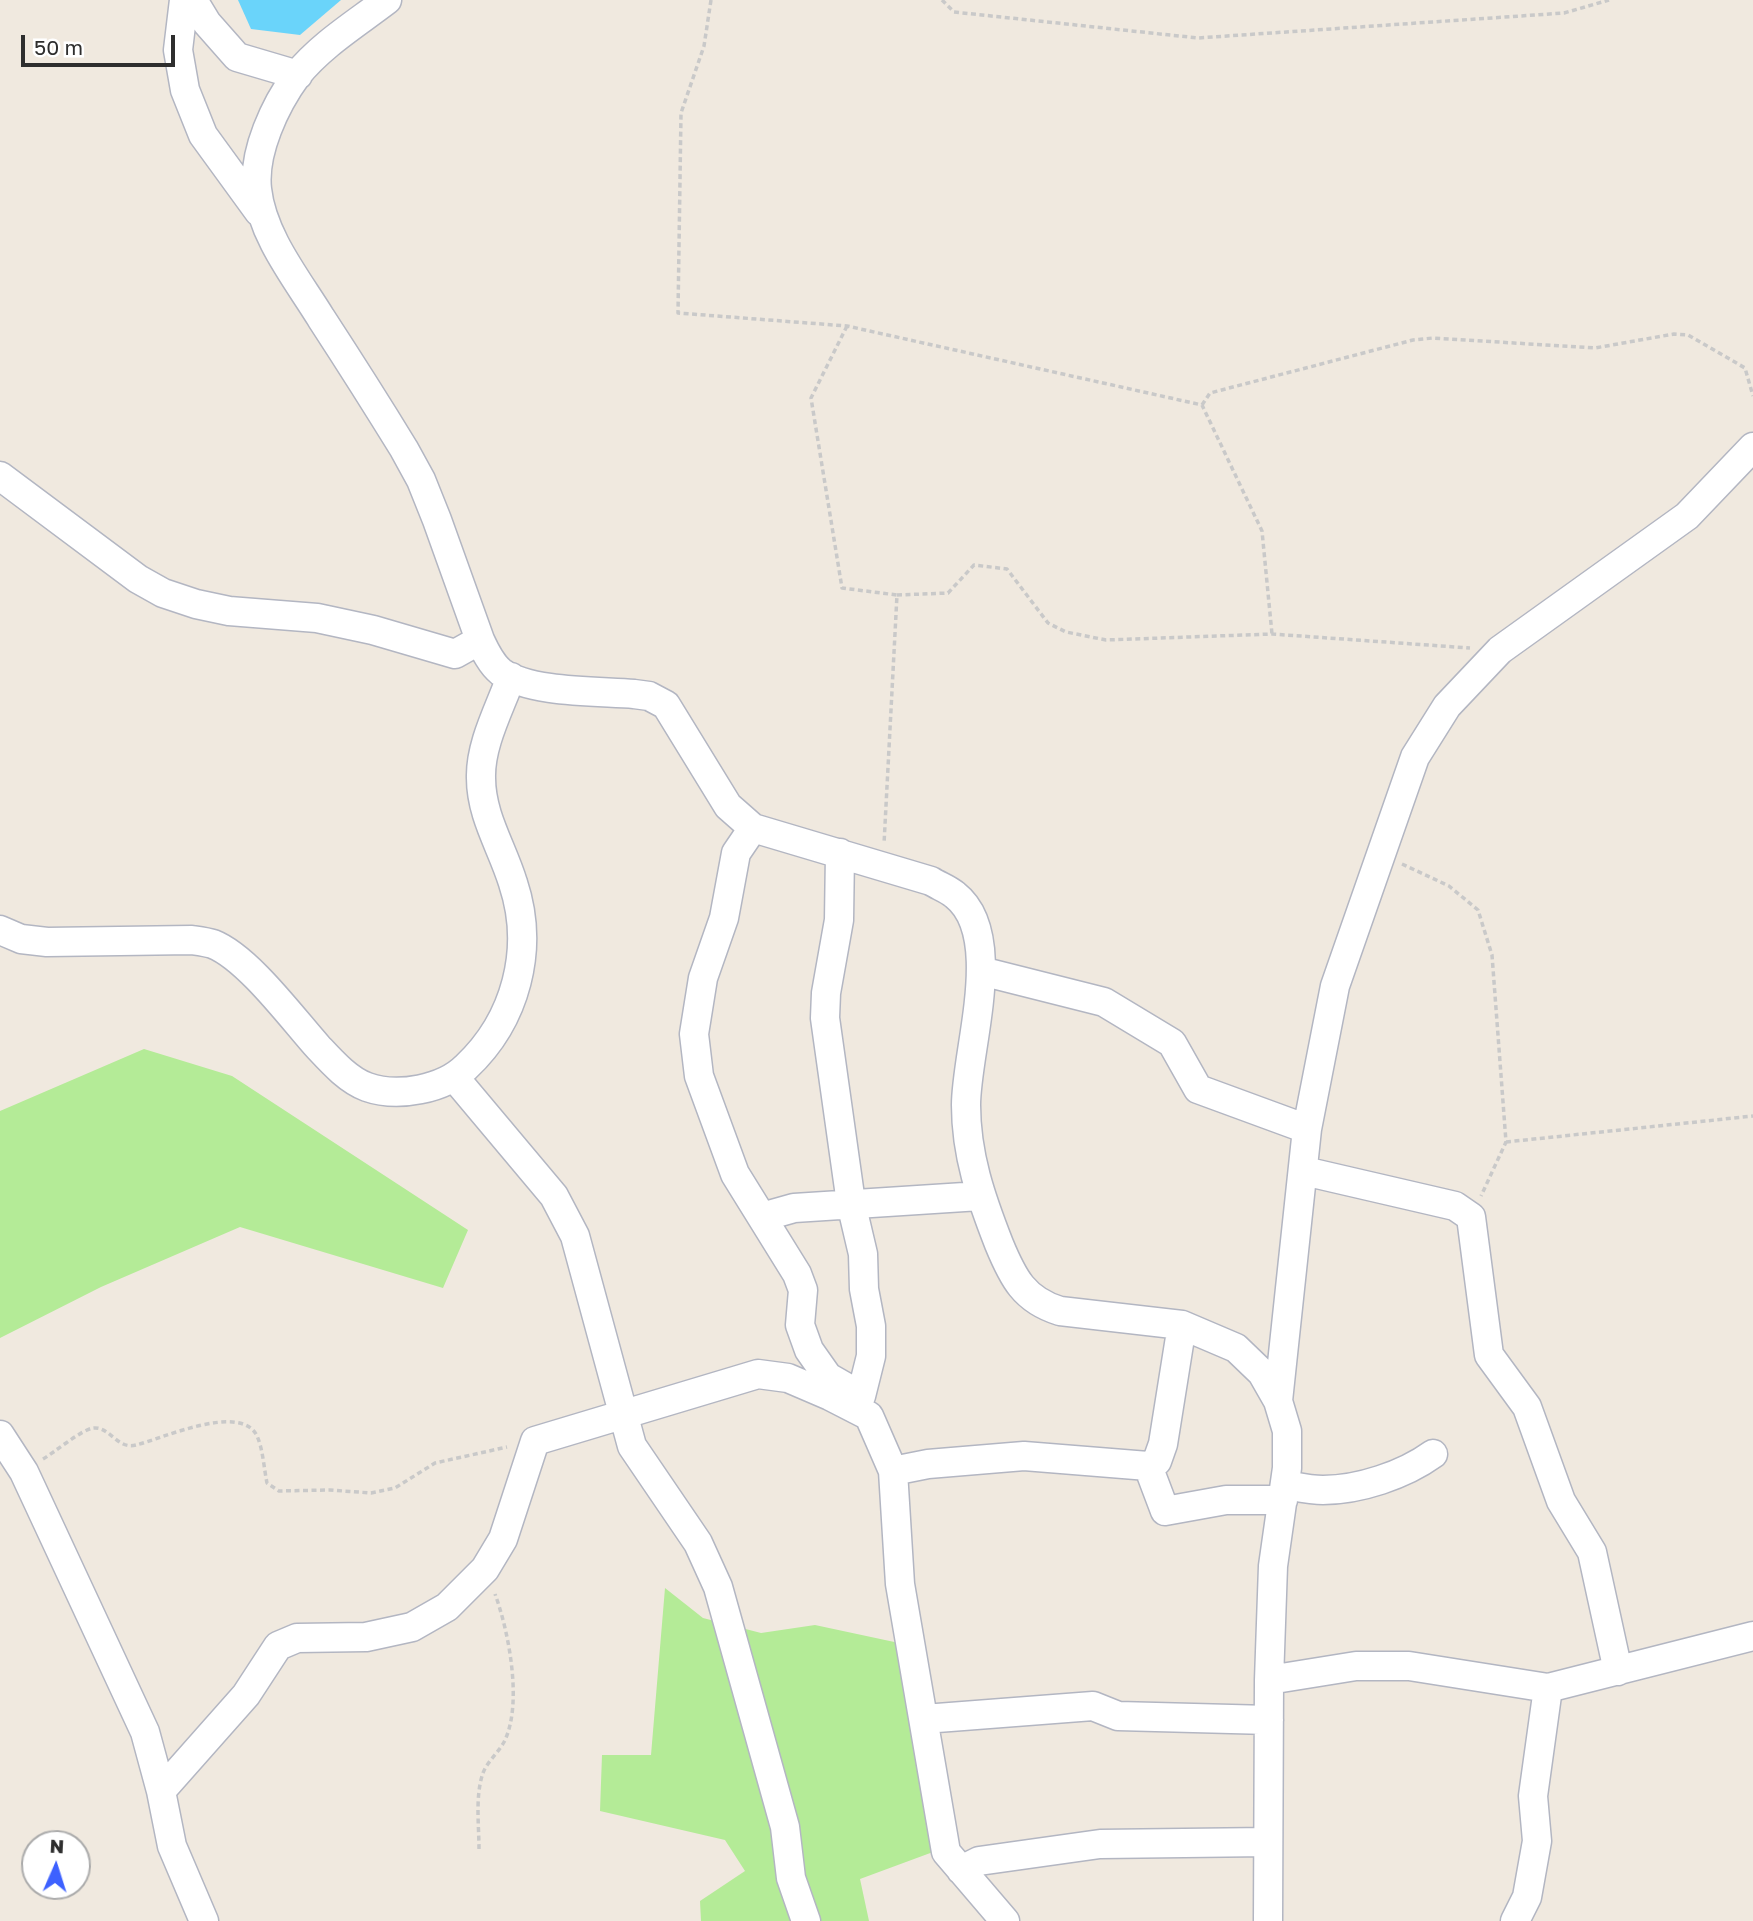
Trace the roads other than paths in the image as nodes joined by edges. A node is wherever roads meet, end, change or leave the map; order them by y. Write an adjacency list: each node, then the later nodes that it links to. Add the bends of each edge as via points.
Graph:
1 (184, 0): 5 (street, via 178,50 185,90 202,135)
2 (193, 0): 4 (street, via 237,57)
3 (387, 0): 4 (street)
4 (298, 75): 5 (street, via 280,104 259,162 257,189)
5 (265, 219): 8 (street, via 283,257 421,480)
6 (1753, 447): 15 (street, via 1687,516 1500,650 1447,706 1415,757 1335,986)
7 (0, 476): 8 (street, via 163,593 229,611 328,620 455,654)
8 (480, 640): 9 (street, via 489,658)
9 (511, 677): 10 (street, via 535,686 649,696 666,705 728,806); 14 (street, via 484,753 481,775 487,819 519,901 521,959 506,1015 477,1057)
10 (753, 828): 11 (street); 19 (street, via 736,853 694,1034 699,1076 735,1174)
11 (840, 853): 13 (street, via 932,881 956,895 969,913 980,943); 18 (street, via 839,920 825,1018)
12 (0, 930): 14 (street, via 21,939 47,942 212,943 257,979 346,1074 368,1087 424,1090)
13 (981, 971): 15 (street, via 1104,1002 1172,1043 1198,1090); 17 (street, via 966,1102 970,1160)
14 (455, 1078): 23 (street, via 554,1196 575,1236)
15 (1307, 1129): 16 (street)
16 (1304, 1171): 21 (street); 30 (street, via 1431,1199 1471,1217 1489,1355 1527,1407 1561,1501 1592,1552)
17 (980, 1196): 18 (street); 20 (street, via 1010,1270 1026,1293 1042,1305)
18 (851, 1203): 19 (street, via 794,1208); 22 (street, via 863,1254 871,1326)
19 (762, 1217): 22 (street, via 803,1290 800,1325 809,1350 828,1377)
20 (1182, 1325): 21 (street, via 1236,1348 1262,1373); 26 (street, via 1163,1444 1157,1461)
21 (1278, 1401): 28 (street, via 1287,1431)
22 (865, 1406): 23 (street, via 788,1378 758,1374); 27 (street)
23 (622, 1413): 35 (street, via 536,1441 503,1539 485,1569 447,1607 412,1627 366,1637 298,1638 278,1646 246,1695); 39 (street, via 632,1446 698,1543 718,1587 785,1827 791,1878)
24 (0, 1435): 35 (street, via 24,1472 145,1732)
25 (1433, 1454): 28 (street, via 1375,1481 1342,1489)
26 (1148, 1466): 27 (street, via 1024,1456); 28 (street, via 1165,1511)
27 (892, 1471): 33 (street, via 900,1584)
28 (1284, 1492): 31 (street, via 1273,1566)
29 (1753, 1636): 30 (street)
30 (1618, 1671): 32 (street)
31 (1269, 1680): 32 (street, via 1356,1666 1409,1666); 34 (street)
32 (1548, 1688): 42 (street, via 1533,1796 1537,1840 1527,1897)
33 (924, 1720): 34 (street, via 1093,1706 1128,1717); 37 (street, via 946,1852)
34 (1269, 1720): 36 (street)
35 (161, 1791): 38 (street, via 172,1846)
36 (1268, 1842): 37 (street, via 1100,1844 978,1860); 41 (street)
37 (961, 1870): 40 (street)
38 (204, 1921)
39 (806, 1921)
40 (1005, 1921)
41 (1268, 1921)
42 (1515, 1921)

